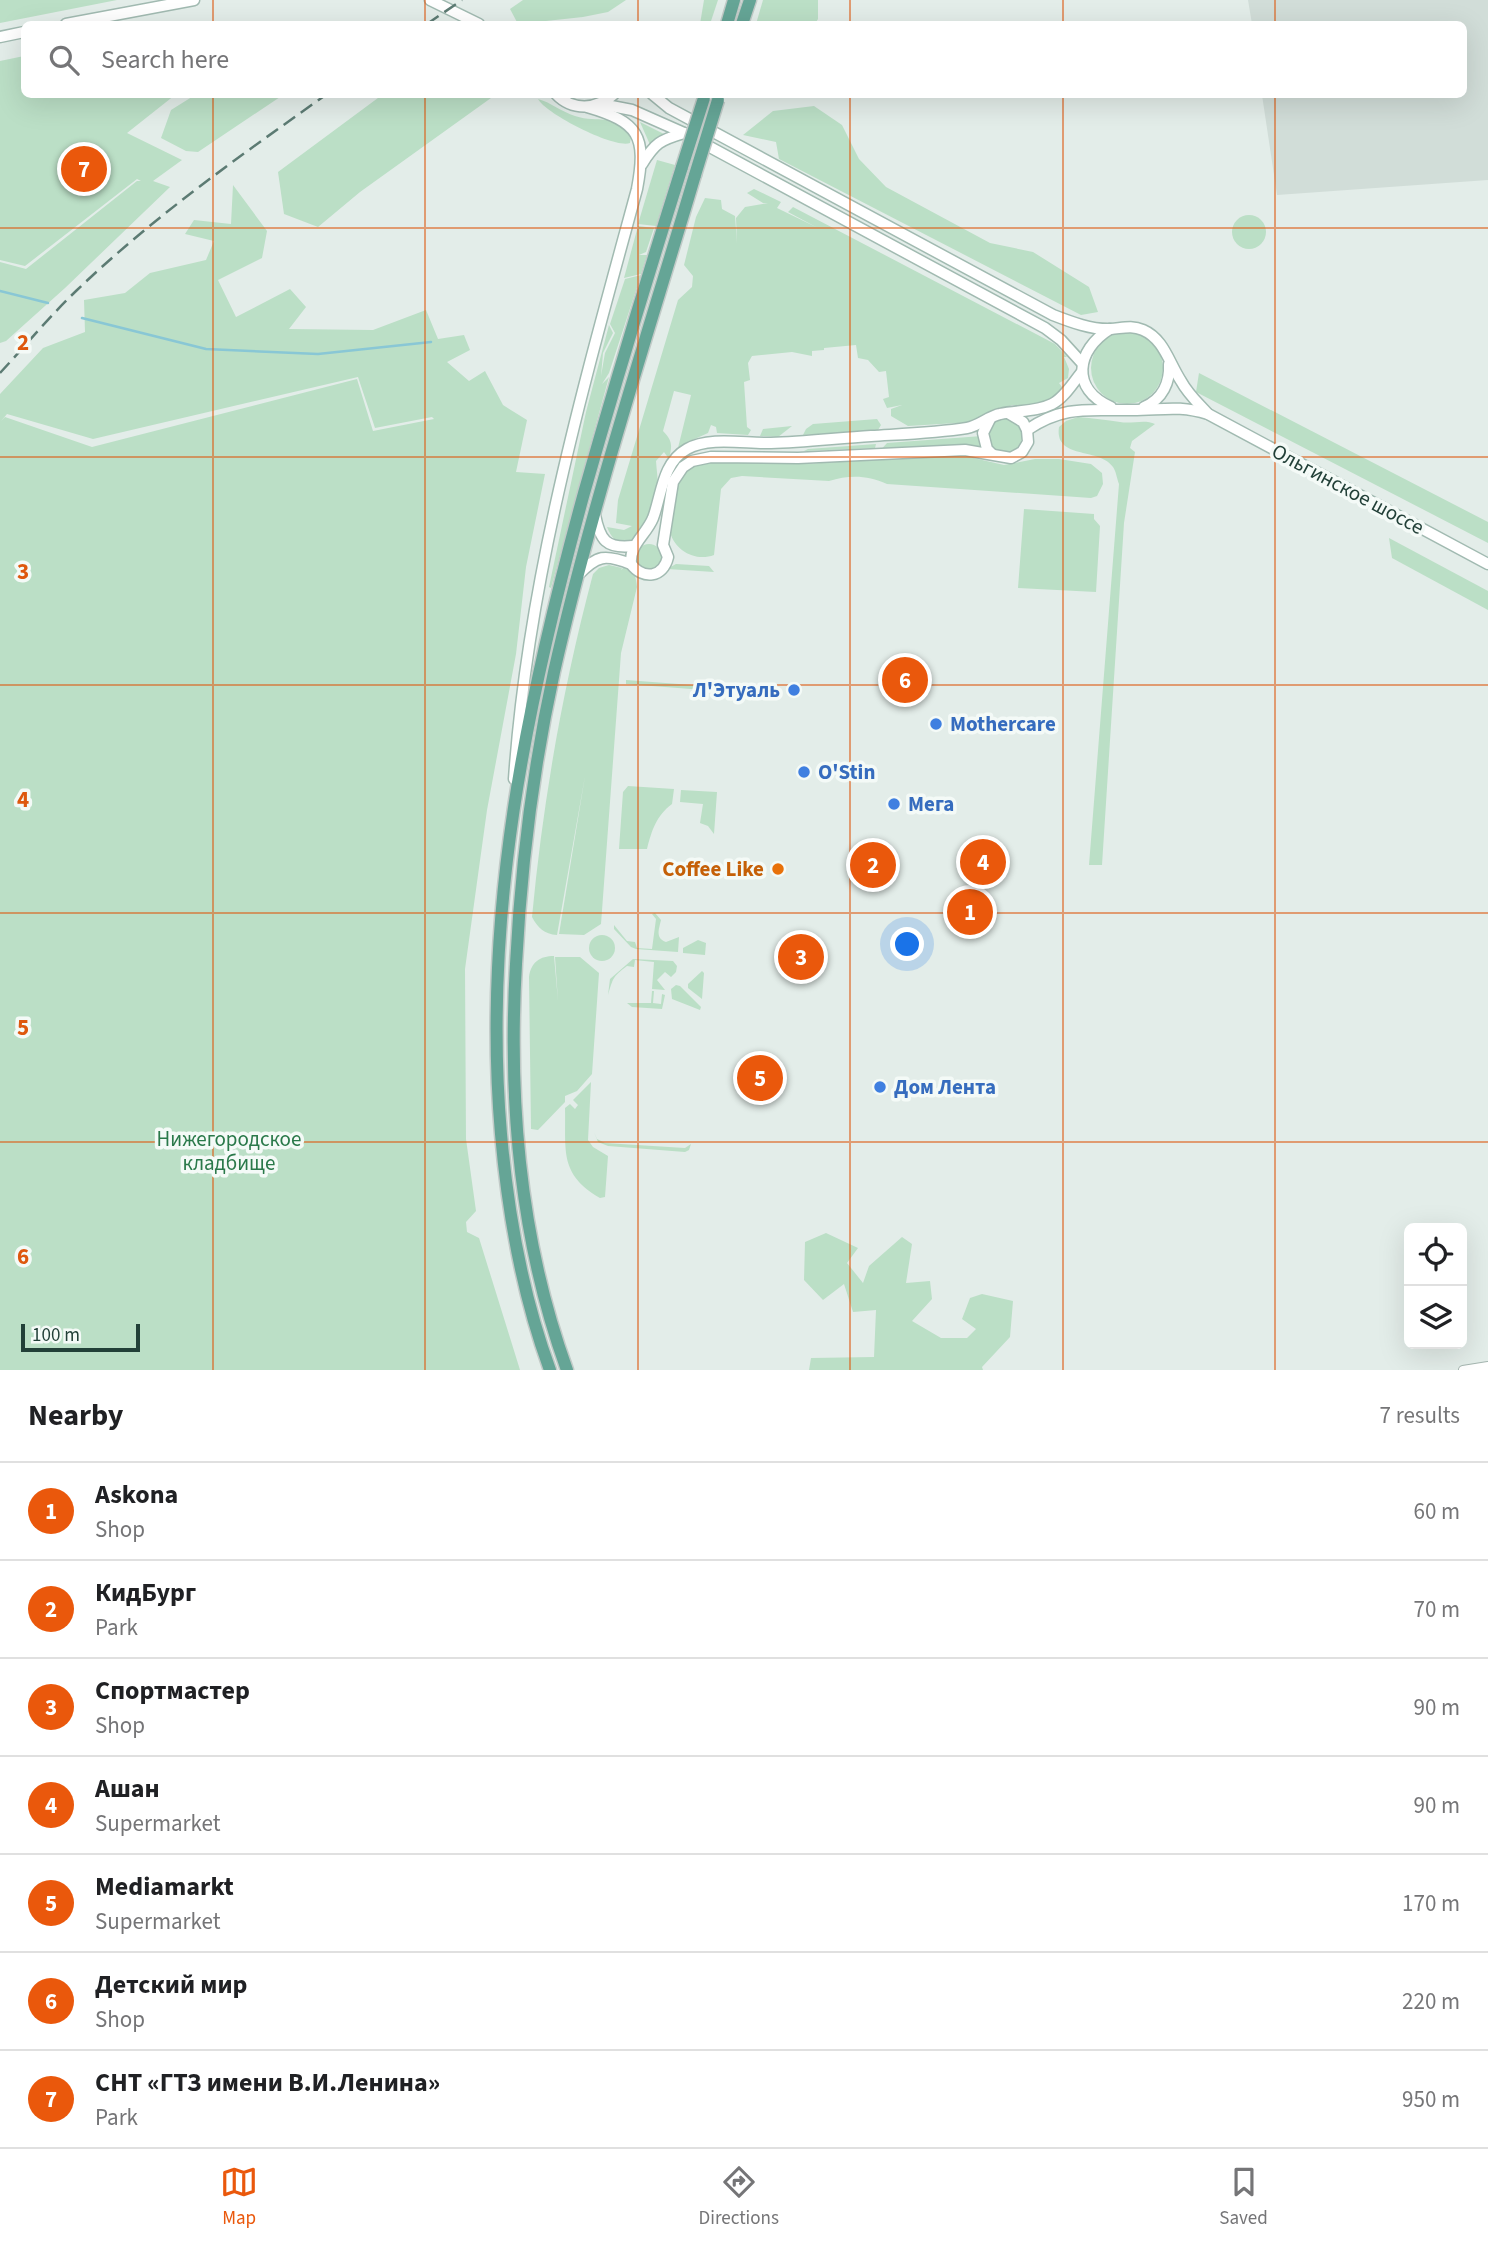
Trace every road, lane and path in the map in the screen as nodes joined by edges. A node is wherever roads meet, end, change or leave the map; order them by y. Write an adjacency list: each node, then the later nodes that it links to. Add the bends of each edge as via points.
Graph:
1 (194, 0): 5 (main road)
2 (430, 0): 6 (main road)
3 (734, 0): 7 (main road)
4 (750, 0): 8 (main road)
5 (82, 21)
6 (473, 21)
7 (728, 21)
8 (744, 21)
9 (21, 33): 10 (main road)
10 (0, 37)
11 (562, 98): 17 (main road, via 573,106)
12 (609, 98): 16 (main road)
13 (658, 98): 20 (main road, via 1053,315)
14 (703, 98): 36 (main road, bridge, via 562,571)
15 (719, 98): 30 (main road, bridge)
16 (601, 104): 17 (main road); 18 (main road, via 632,110)
17 (587, 107): 19 (main road, via 626,122 640,143)
18 (684, 134): 19 (main road, via 662,139); 22 (main road, via 1045,328 1061,340)
19 (642, 164): 36 (main road, via 562,469 532,625 517,727)
20 (1110, 329): 21 (main road, via 1142,329 1163,346); 22 (main road, via 1090,346)
21 (1169, 361): 24 (main road, via 1170,376 1159,397); 26 (main road)
22 (1082, 368): 23 (main road, via 1088,390 1100,402); 25 (main road, via 1054,403)
23 (1120, 410): 24 (main road); 28 (main road, via 1063,411)
24 (1135, 410): 26 (main road, via 1173,407)
25 (1008, 413): 27 (main road); 28 (main road)
26 (1208, 414): 34 (main road, Ольгинское шоссе)
27 (990, 419): 29 (main road, via 983,441); 31 (main road, via 969,428 688,448 672,463 654,516)
28 (1027, 430): 29 (main road, via 1028,442 1015,457)
29 (992, 454): 32 (main road, via 965,450 692,461 673,482)
30 (595, 515): 31 (main road, via 598,531 610,545 620,548); 35 (main road)
31 (637, 543): 32 (main road, via 657,540); 33 (main road)
32 (663, 545): 33 (main road, via 666,564 657,574 643,575)
33 (631, 564): 35 (main road, via 598,558)
34 (1488, 564)
35 (578, 575): 39 (main road, via 554,673 526,833 513,1031 527,1218 542,1292)
36 (512, 808): 38 (main road, via 498,958 497,1089 510,1218 529,1307)
37 (1488, 1366): 40 (street)
38 (550, 1370)
39 (567, 1370)
40 (1463, 1370)

